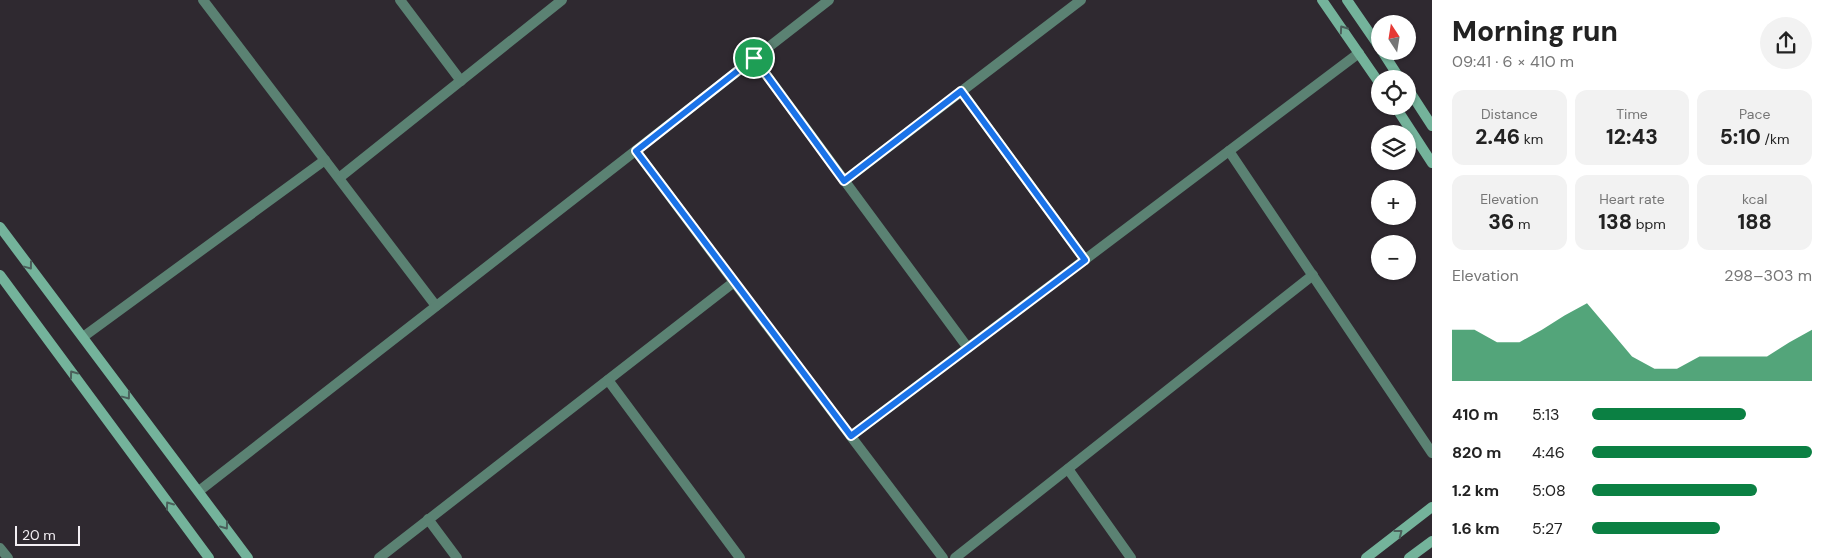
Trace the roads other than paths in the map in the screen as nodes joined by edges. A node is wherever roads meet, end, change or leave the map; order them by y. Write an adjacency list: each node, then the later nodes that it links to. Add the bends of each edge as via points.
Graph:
1 (203, 0): 19 (street)
2 (400, 0): 12 (street)
3 (562, 0): 12 (street)
4 (829, 0): 10 (street)
5 (1081, 0): 13 (street)
6 (1322, 0): 9 (street, one-way to 6)
7 (1348, 0): 8 (street)
8 (1371, 35)
9 (1359, 53): 11 (street); 18 (street)
10 (754, 58): 17 (street); 22 (street)
11 (1371, 71)
12 (461, 81): 21 (street)
13 (961, 91): 22 (street); 24 (street)
14 (1416, 101): 16 (street)
15 (1400, 115): 20 (street)
16 (1432, 126)
17 (636, 151): 27 (street); 28 (street)
18 (1230, 151): 24 (street); 26 (street)
19 (325, 160): 21 (street); 29 (street)
20 (1432, 163)
21 (339, 178): 28 (street)
22 (844, 181): 30 (street)
23 (0, 227): 29 (street, one-way to 29)
24 (1085, 260): 30 (street)
25 (0, 275): 41 (street, one-way to 25)
26 (1313, 275): 33 (street); 34 (street)
27 (734, 282): 31 (street); 32 (street)
28 (436, 306): 35 (street)
29 (82, 337): 35 (street, one-way to 35)
30 (968, 348): 32 (street)
31 (608, 380): 37 (street); 45 (street)
32 (851, 436): 46 (street)
33 (1432, 453)
34 (1068, 468): 47 (street); 48 (street)
35 (199, 490): 42 (street, one-way to 42)
36 (1432, 507): 49 (street, one-way to 36)
37 (428, 519): 43 (street); 44 (street)
38 (1432, 540): 50 (street)
39 (0, 548): 40 (street)
40 (8, 558)
41 (209, 558)
42 (248, 558)
43 (379, 558)
44 (457, 558)
45 (740, 558)
46 (943, 558)
47 (954, 558)
48 (1131, 558)
49 (1366, 558)
50 (1409, 558)

